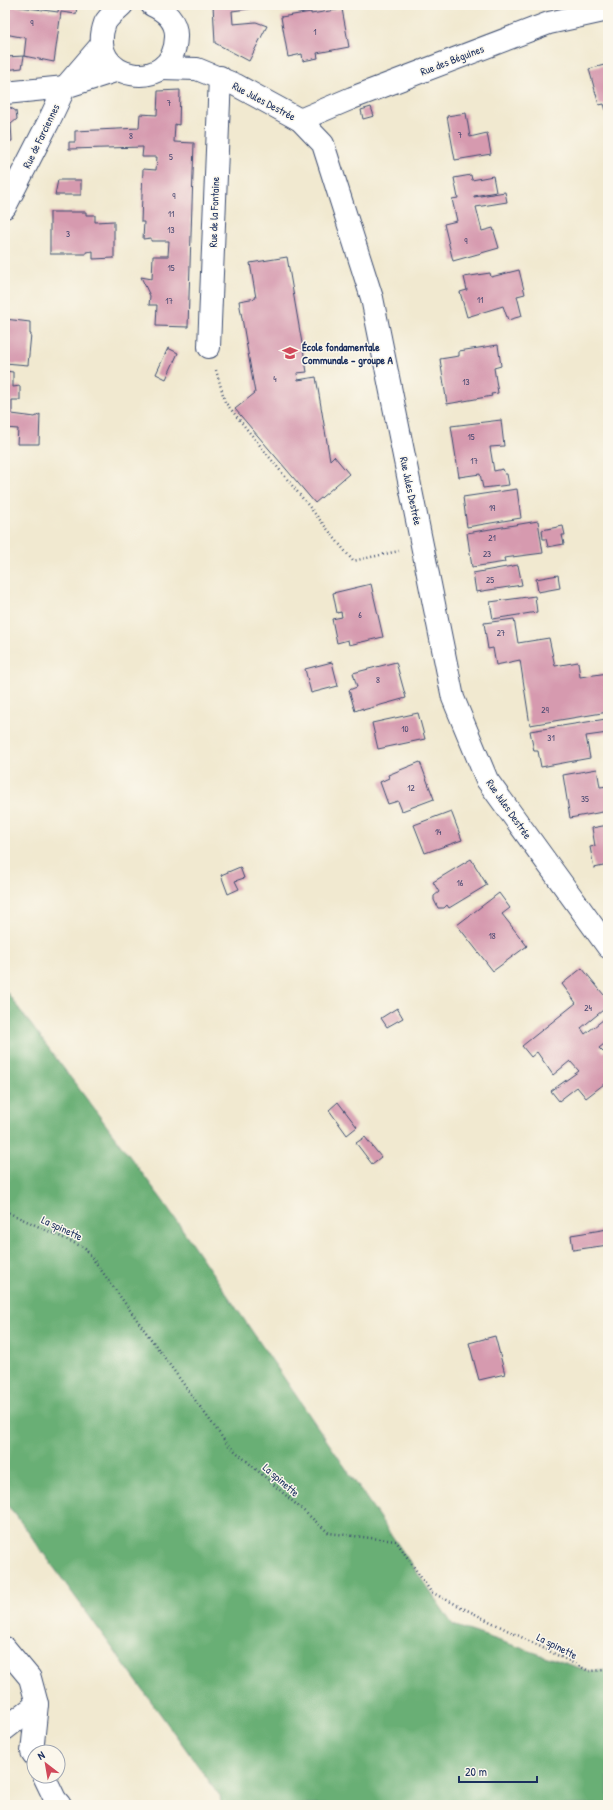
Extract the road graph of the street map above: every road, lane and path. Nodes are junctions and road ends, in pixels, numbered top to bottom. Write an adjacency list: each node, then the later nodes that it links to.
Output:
1 (122, 5): 5 (street)
2 (159, 7): 4 (street)
3 (608, 10): 12 (street, Rue des Béguines)
4 (176, 35): 6 (street); 7 (street)
5 (102, 44): 8 (street); 10 (street, Rue de Farciennes)
6 (162, 68): 7 (street, Rue Jules Destrée); 8 (street)
7 (197, 69): 9 (street, Rue Jules Destrée)
8 (118, 70): 10 (street)
9 (220, 77): 12 (street, Rue Jules Destrée); 14 (street, Rue de la Fontaine)
10 (65, 87): 11 (street); 13 (street, Rue de Farciennes)
11 (5, 94)
12 (300, 120): 15 (street, Rue Jules Destrée)
13 (5, 207)
14 (209, 347): 15 (path)
15 (422, 546): 16 (street, Rue Jules Destrée)
16 (608, 947)
17 (5, 1211): 19 (path, La spinette)
18 (5, 1648): 20 (street)
19 (608, 1670)
20 (37, 1704): 21 (street); 22 (street)
21 (5, 1729)
22 (33, 1744)
23 (48, 1784): 24 (street)
24 (60, 1805)

